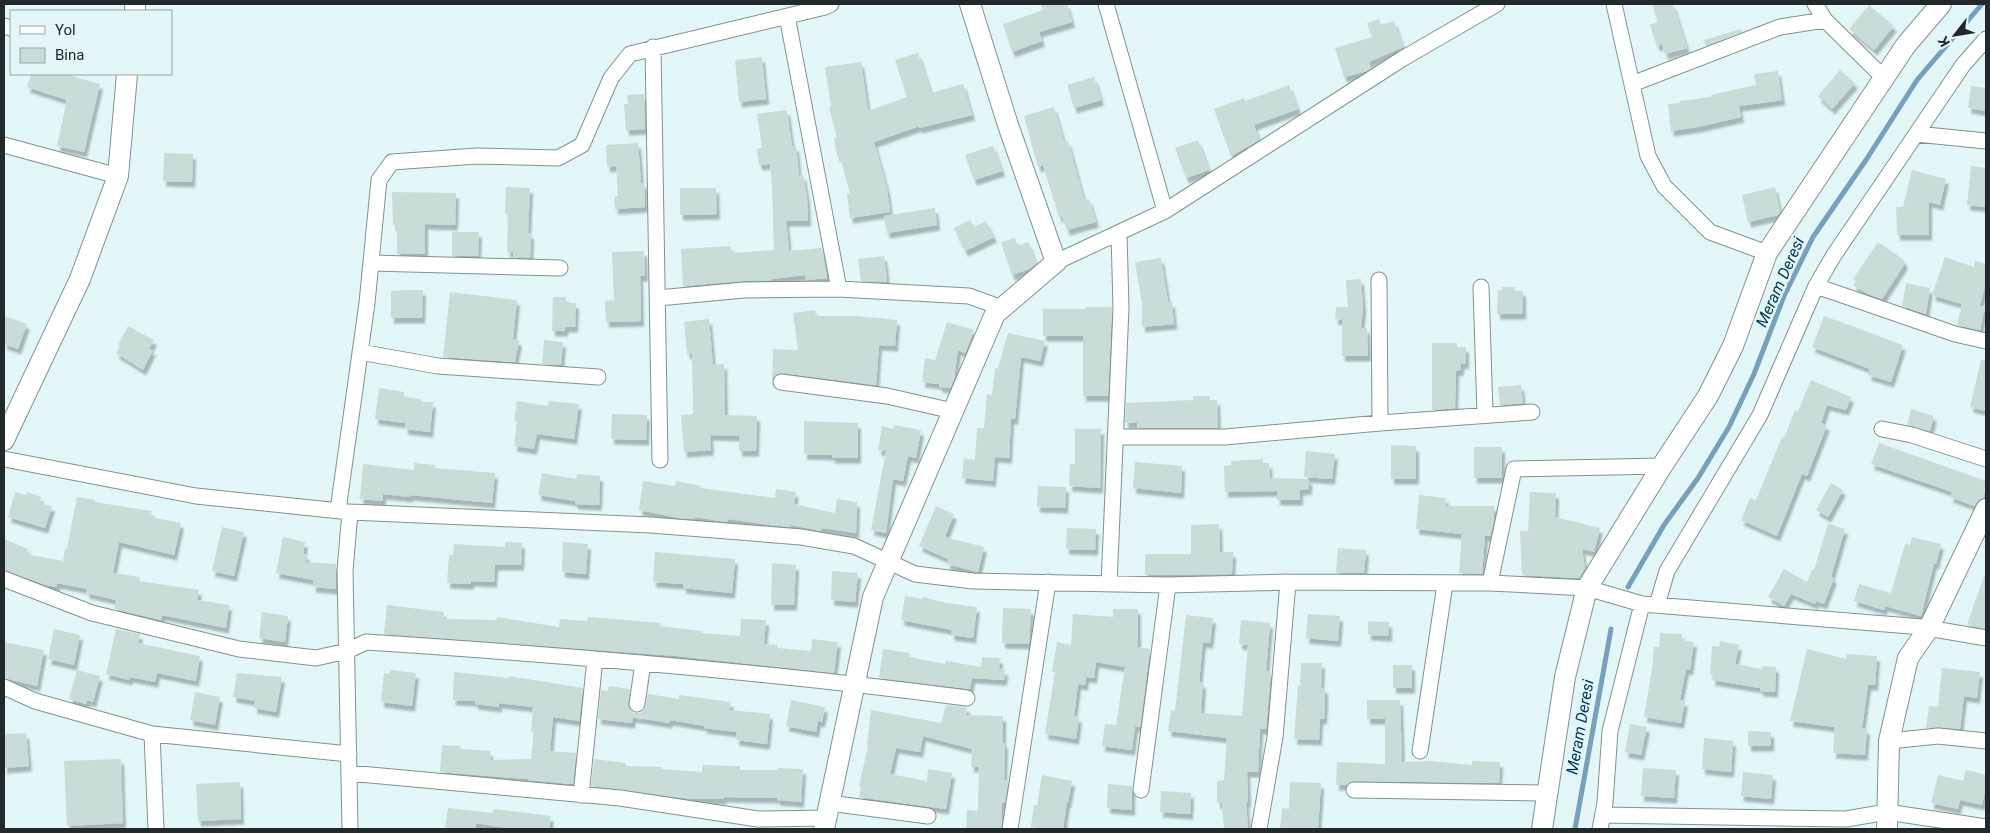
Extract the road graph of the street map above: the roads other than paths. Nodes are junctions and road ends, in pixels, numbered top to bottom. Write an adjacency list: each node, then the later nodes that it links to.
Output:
1 (831, 4): 8 (street)
2 (970, 4): 22 (street)
3 (1106, 4): 19 (street)
4 (1497, 4): 19 (street)
5 (1614, 4): 14 (street)
6 (1815, 4): 9 (street)
7 (1941, 4): 13 (street)
8 (787, 16): 11 (street); 28 (street)
9 (1825, 20): 13 (street); 14 (street)
10 (1986, 39): 15 (street)
11 (654, 47): 23 (street); 29 (street)
12 (127, 75): 18 (street)
13 (1884, 78): 21 (street)
14 (1632, 84): 21 (street)
15 (1916, 134): 16 (street); 26 (street)
16 (1986, 141)
17 (4, 146): 18 (street)
18 (118, 176): 40 (street)
19 (1165, 211): 20 (street)
20 (1119, 232): 22 (street); 41 (street)
21 (1767, 253): 45 (street)
22 (1056, 262): 30 (street)
23 (371, 263): 24 (street); 32 (street)
24 (560, 268)
25 (1379, 280): 38 (street)
26 (1816, 286): 31 (street); 58 (street)
27 (1482, 287): 37 (street)
28 (839, 289): 29 (street); 30 (street)
29 (658, 298): 44 (street)
30 (1002, 308): 35 (street)
31 (1986, 341)
32 (360, 352): 33 (street); 47 (street)
33 (598, 377)
34 (781, 382): 35 (street)
35 (953, 412): 48 (street)
36 (1532, 412): 37 (street)
37 (1485, 415): 38 (street)
38 (1380, 423): 41 (street)
39 (1882, 429): 43 (street)
40 (5, 435)
41 (1115, 437): 53 (street)
42 (4, 459): 47 (street)
43 (1986, 459)
44 (660, 460)
45 (1662, 466): 52 (street); 56 (street)
46 (1986, 509): 59 (street)
47 (344, 511): 48 (street); 61 (street)
48 (887, 563): 50 (street); 64 (street)
49 (4, 580): 61 (street)
50 (1048, 582): 53 (street); 85 (street)
51 (1288, 582): 54 (street); 55 (street); 86 (street)
52 (1490, 583): 54 (street); 56 (street)
53 (1109, 584): 55 (street)
54 (1445, 584): 71 (street)
55 (1168, 585): 74 (street)
56 (1587, 588): 57 (street); 76 (street)
57 (1642, 604): 58 (street); 81 (street)
58 (1657, 605): 59 (street)
59 (1929, 628): 60 (street); 69 (street)
60 (1986, 638)
61 (346, 651): 62 (street); 72 (street)
62 (595, 659): 63 (street); 77 (street)
63 (643, 663): 64 (street); 67 (street)
64 (854, 683): 66 (street); 79 (street)
65 (4, 687): 68 (street)
66 (967, 698)
67 (637, 704)
68 (152, 734): 72 (street); 83 (street)
69 (1889, 741): 70 (street); 80 (street)
70 (1986, 741)
71 (1420, 751)
72 (348, 754): 73 (street)
73 (349, 773): 77 (street); 84 (street)
74 (1141, 790)
75 (1354, 790): 76 (street)
76 (1547, 793): 87 (street)
77 (581, 795): 79 (street)
78 (928, 816): 79 (street)
79 (827, 817)
80 (1887, 821): 81 (street); 82 (street)
81 (1601, 822)
82 (1986, 828)
83 (156, 829)
84 (350, 829)
85 (1010, 829)
86 (1259, 829)
87 (1542, 829)

